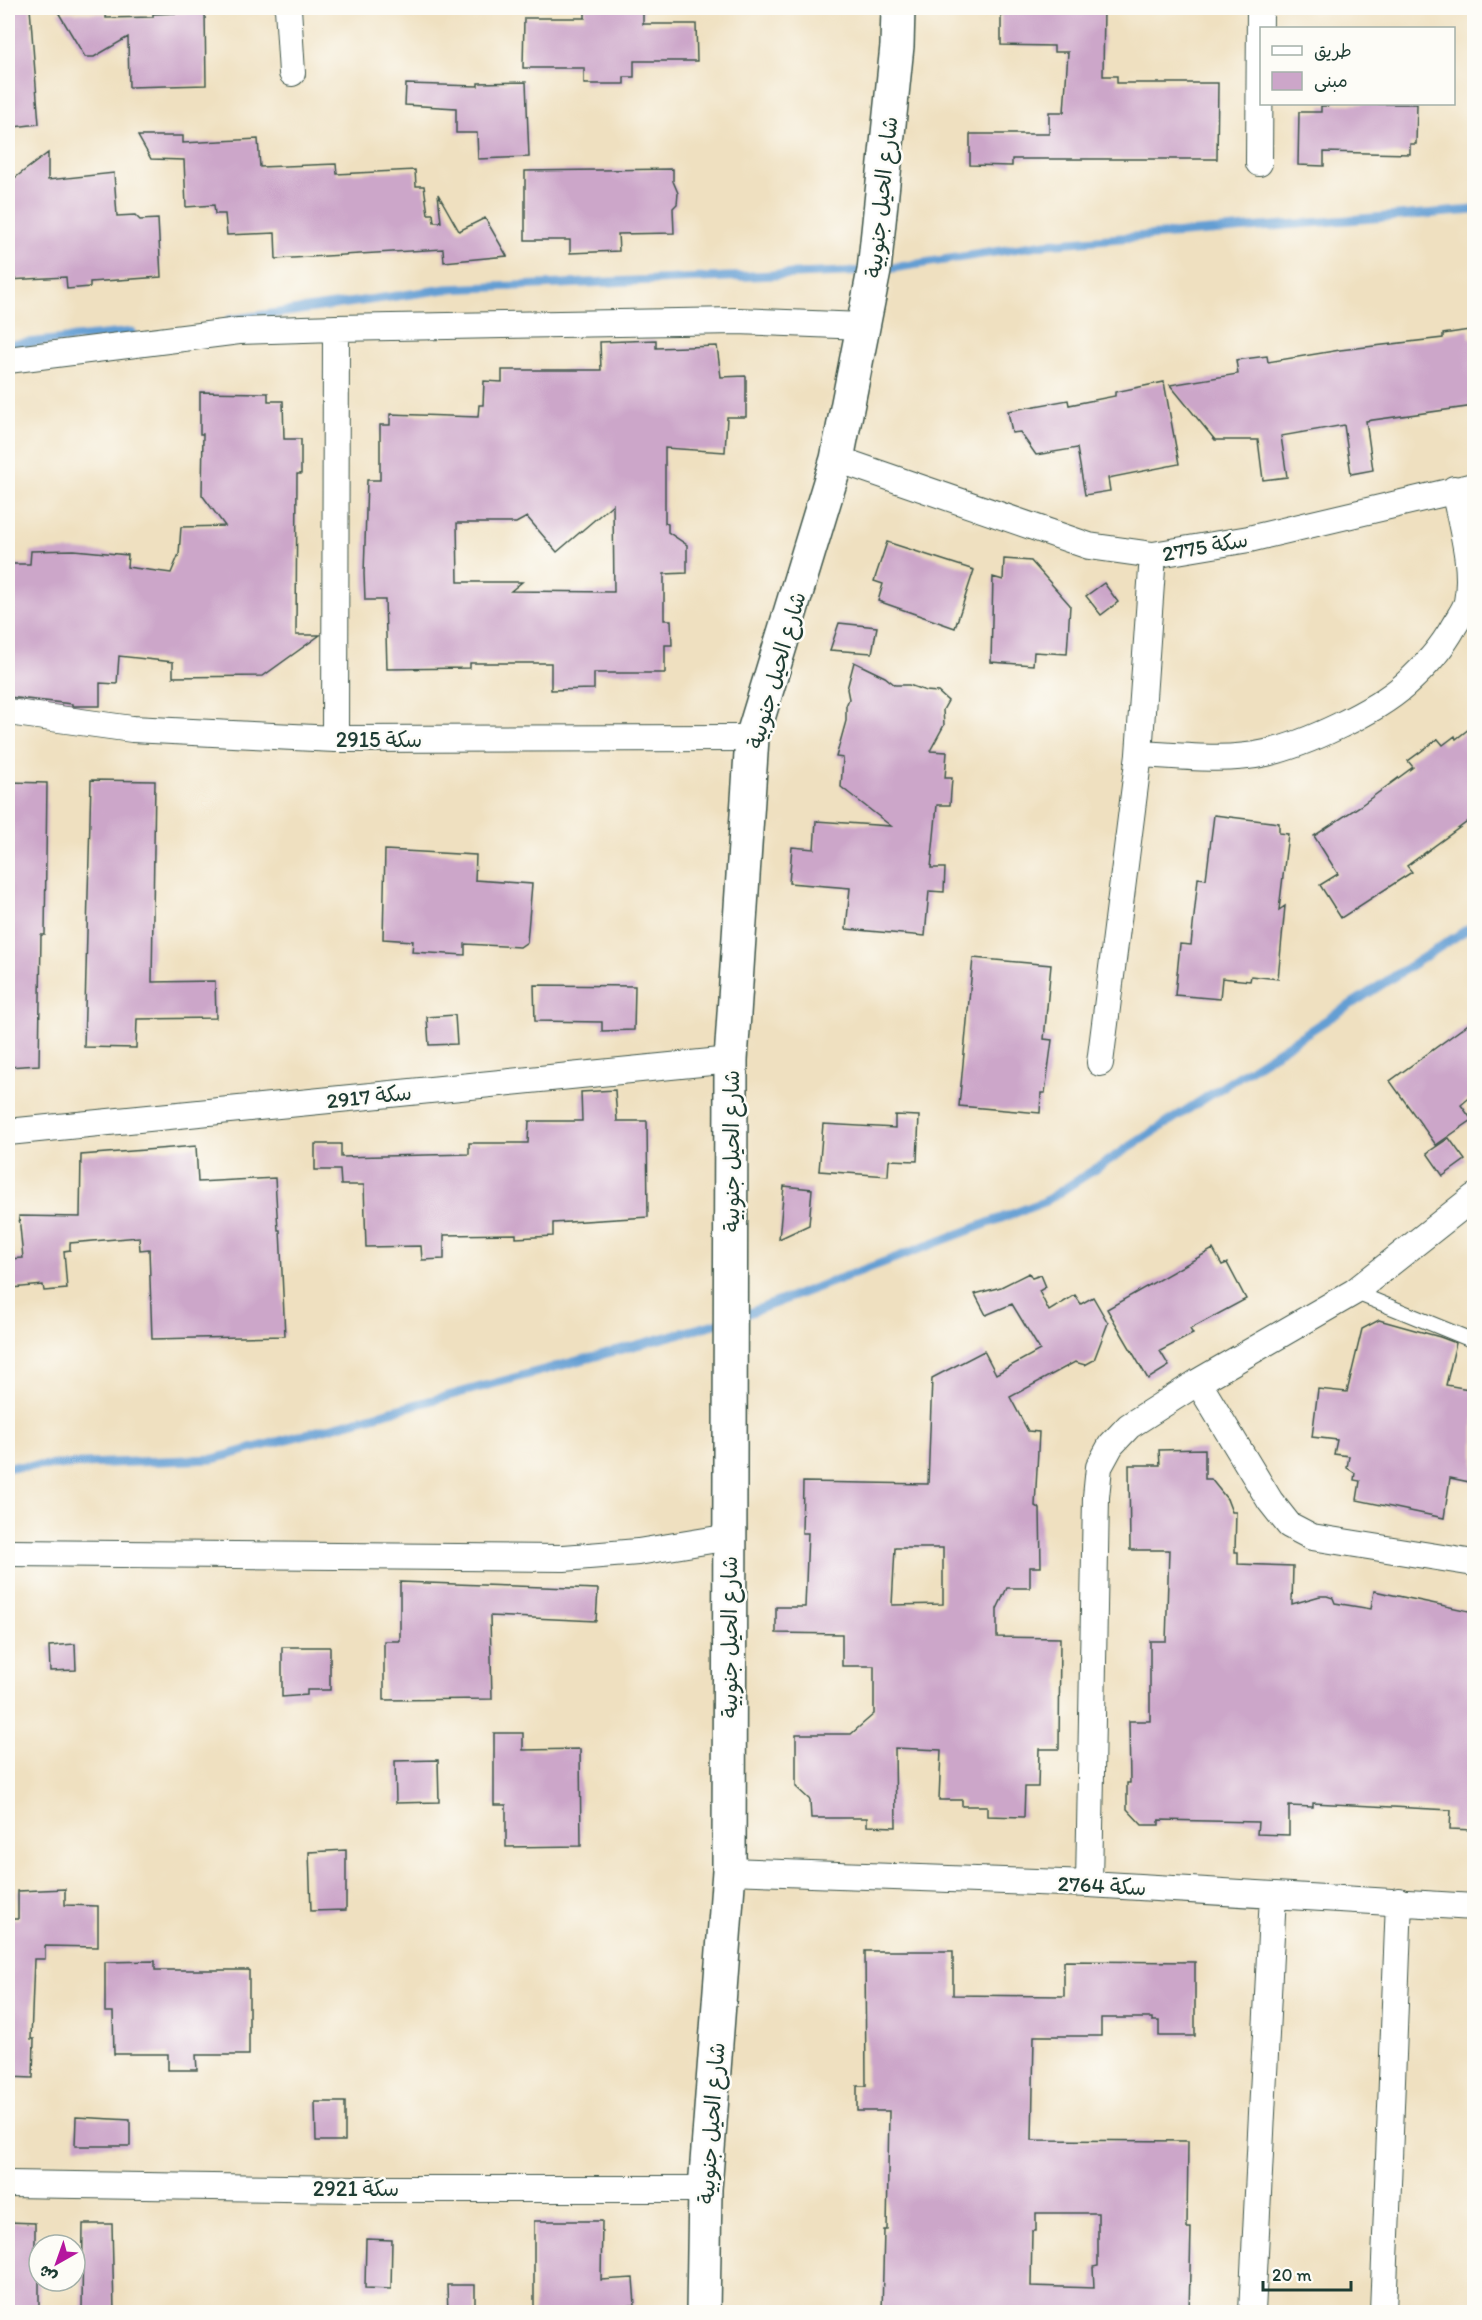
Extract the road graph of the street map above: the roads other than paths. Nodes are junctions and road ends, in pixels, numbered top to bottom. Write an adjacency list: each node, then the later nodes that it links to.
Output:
1 (288, 8): 4 (street)
2 (898, 8): 6 (street, شارع الحيل جنوبية)
3 (1260, 8): 5 (street)
4 (292, 73)
5 (1259, 163)
6 (863, 326): 7 (street); 9 (street, شارع الحيل جنوبية)
7 (336, 328): 8 (street); 14 (street)
8 (8, 360)
9 (837, 459): 11 (street, سكة 2775); 13 (street, شارع الحيل جنوبية)
10 (1464, 488): 11 (street, سكة 2775); 15 (street)
11 (1153, 555): 15 (street)
12 (8, 712): 14 (street, سكة 2915)
13 (752, 738): 14 (street, سكة 2915); 16 (street, شارع الحيل جنوبية)
14 (335, 740)
15 (1139, 754): 17 (street)
16 (731, 1060): 18 (street, سكة 2917); 23 (street, شارع الحيل جنوبية)
17 (1100, 1063)
18 (8, 1132)
19 (1474, 1197): 20 (street)
20 (1354, 1292): 21 (lane); 22 (street)
21 (1474, 1341)
22 (1198, 1382): 25 (street); 27 (street)
23 (730, 1537): 24 (street); 26 (street, شارع الحيل جنوبية)
24 (8, 1553)
25 (1474, 1563)
26 (729, 1871): 27 (street, سكة 2764); 32 (street, شارع الحيل جنوبية)
27 (1089, 1884): 28 (street, سكة 2764)
28 (1273, 1895): 29 (street, سكة 2764); 34 (street)
29 (1399, 1901): 30 (street, سكة 2764); 35 (street)
30 (1474, 1907)
31 (8, 2184): 32 (street, سكة 2921)
32 (705, 2189): 33 (street, شارع الحيل جنوبية)
33 (703, 2313)
34 (1252, 2313)
35 (1383, 2313)

